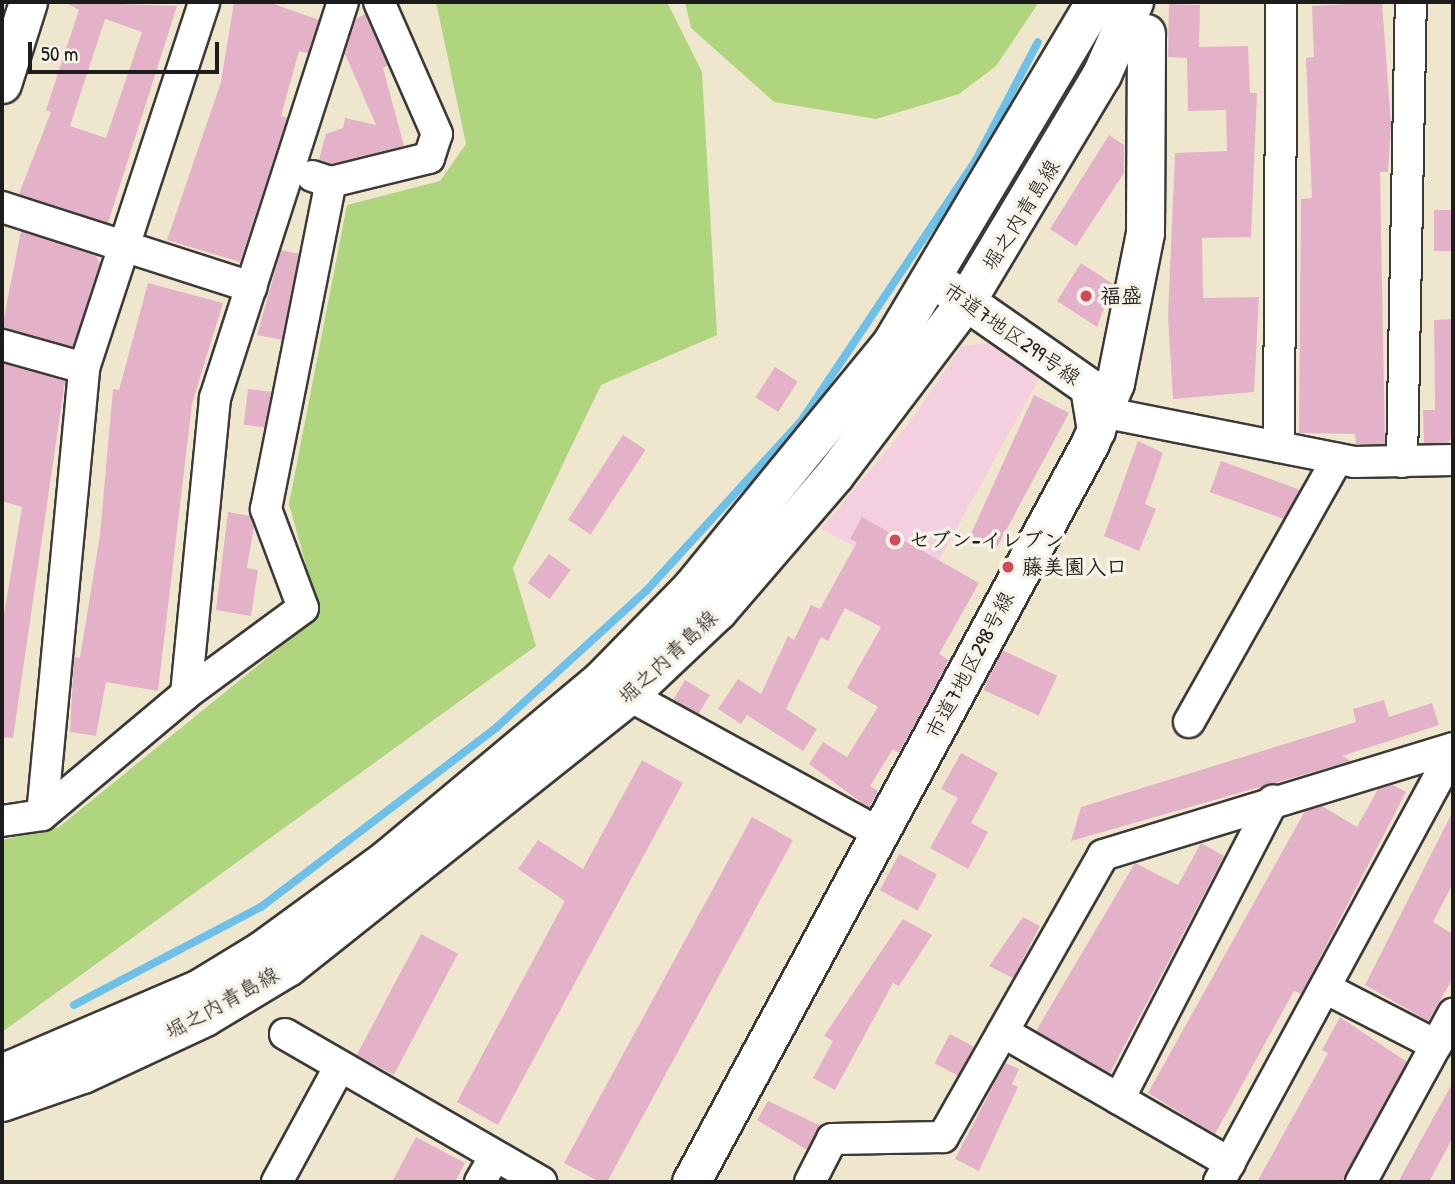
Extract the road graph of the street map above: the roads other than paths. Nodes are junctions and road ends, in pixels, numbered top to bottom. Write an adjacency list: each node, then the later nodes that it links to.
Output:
1 (28, 2): 9 (street)
2 (204, 2): 13 (street)
3 (343, 2): 10 (street)
4 (379, 2): 11 (street)
5 (1096, 2): 14 (main road, 堀之内青島線)
6 (1281, 2): 20 (street)
7 (1411, 2): 23 (street)
8 (1140, 17): 16 (main road, 堀之内青島線); 19 (street, 市道7地区298号線)
9 (2, 84)
10 (289, 170): 11 (street); 15 (street)
11 (331, 182): 25 (street)
12 (2, 207): 13 (street)
13 (127, 248): 15 (street); 18 (street)
14 (934, 279): 16 (street, 市道7地区299号線); 24 (main road, 堀之内青島線)
15 (251, 287): 25 (street)
16 (966, 302): 19 (street, 市道7地区299号線); 24 (main road, 堀之内青島線)
17 (2, 345): 18 (street)
18 (84, 369): 29 (street)
19 (1099, 418): 20 (street); 31 (street, 市道7地区298号線)
20 (1279, 447): 21 (street)
21 (1337, 459): 23 (street); 26 (street)
22 (1453, 460): 23 (street)
23 (1402, 462)
24 (615, 688): 31 (street); 38 (main road, 堀之内青島線); 40 (main road, 堀之内青島線)
25 (186, 694): 29 (street)
26 (1189, 722)
27 (1453, 749): 28 (street); 32 (street)
28 (1273, 800): 34 (street); 39 (street)
29 (42, 815): 30 (street)
30 (2, 821)
31 (879, 833): 46 (street, 市道7地区298号線)
32 (1325, 988): 36 (street); 42 (street)
33 (1453, 1014): 36 (street)
34 (1003, 1032): 39 (street); 47 (street)
35 (285, 1034): 37 (street)
36 (1436, 1045): 48 (street)
37 (340, 1066): 41 (street); 43 (street)
38 (2, 1074)
39 (1119, 1099): 42 (street)
40 (2, 1102)
41 (495, 1156): 44 (street); 45 (street)
42 (1224, 1172)
43 (277, 1182)
44 (480, 1182)
45 (541, 1182)
46 (691, 1182)
47 (810, 1182)
48 (1362, 1182)

